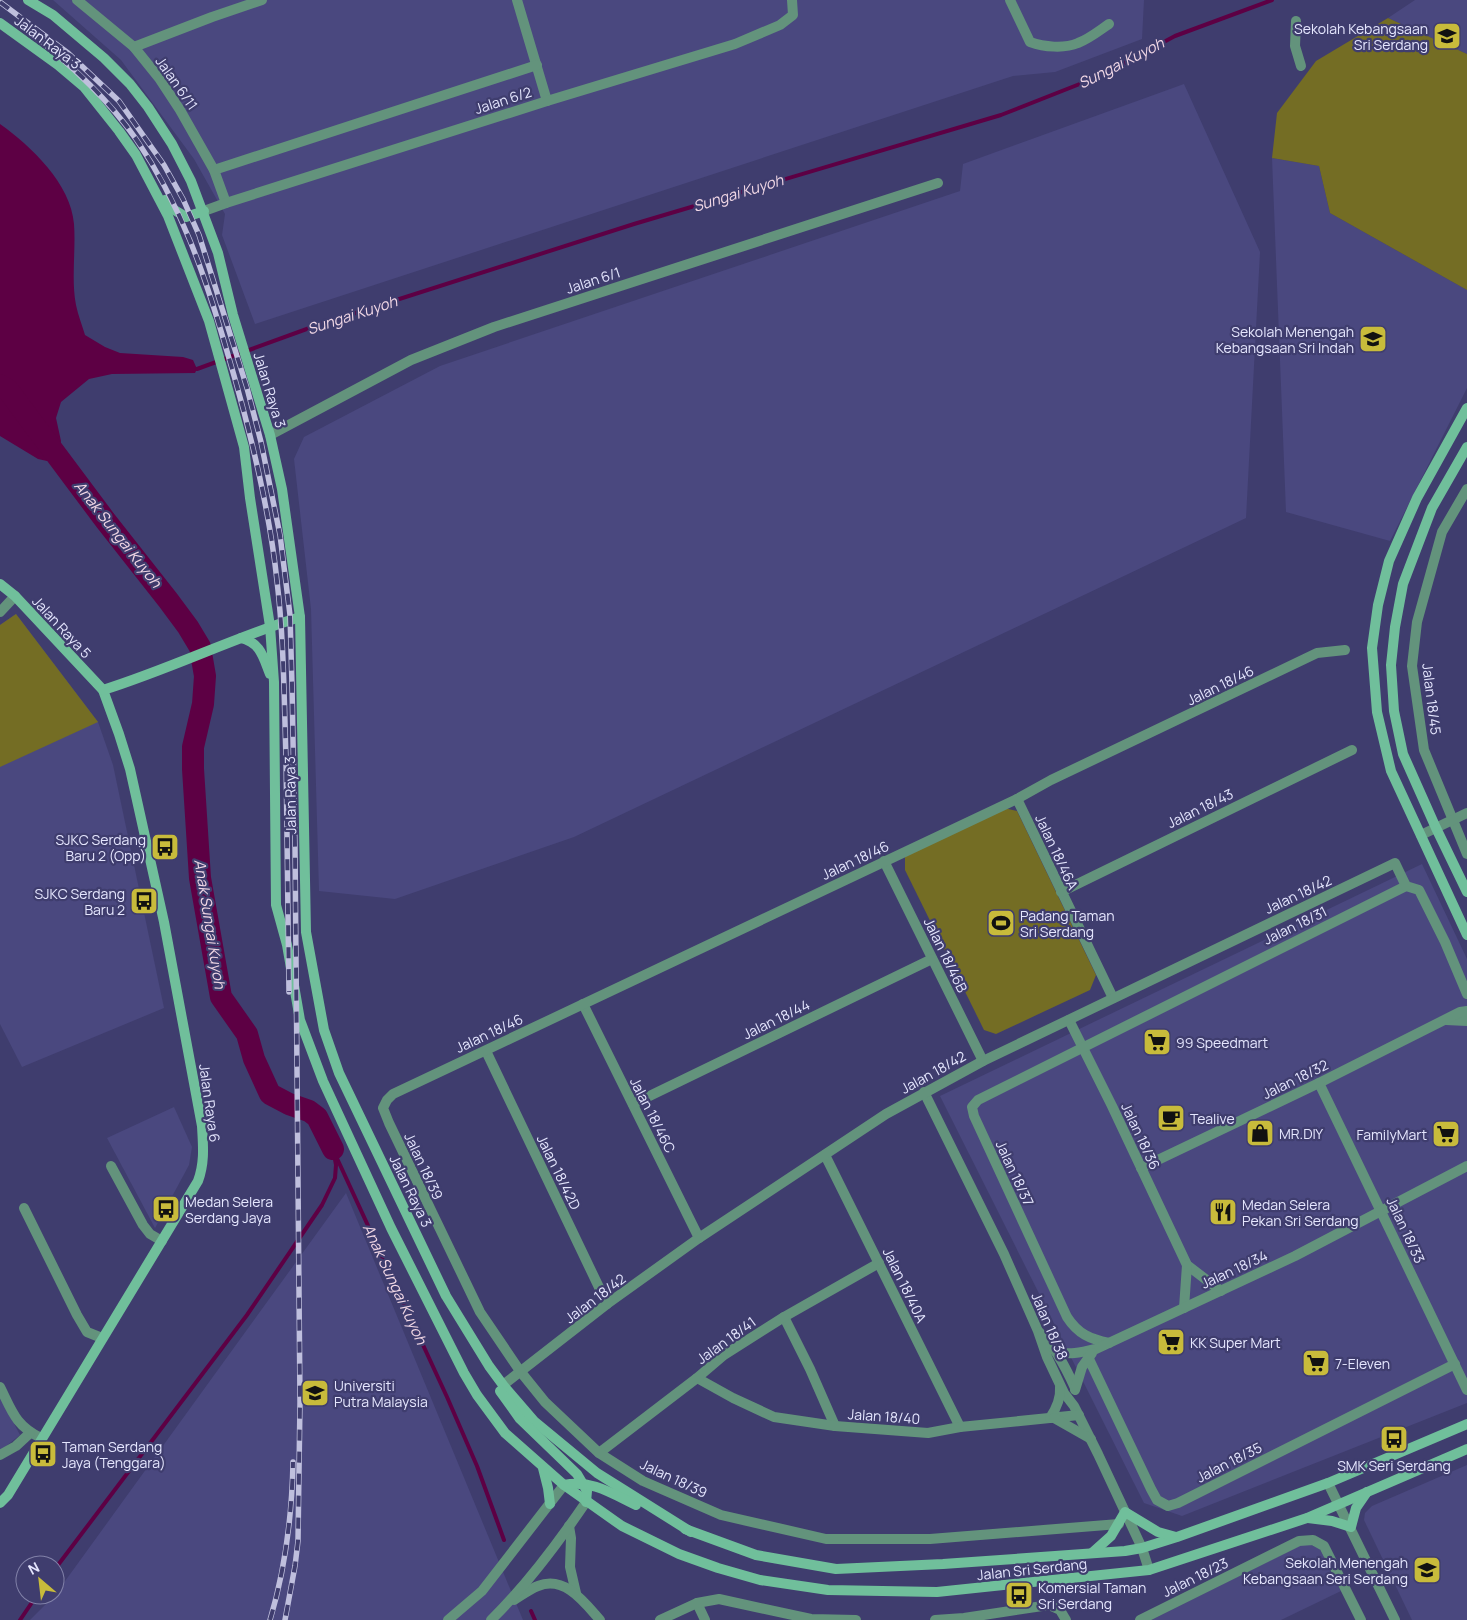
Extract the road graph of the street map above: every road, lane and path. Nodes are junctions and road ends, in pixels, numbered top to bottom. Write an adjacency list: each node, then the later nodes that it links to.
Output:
1 (28, 0): 18 (street, Jalan Raya 3)
2 (77, 0): 10 (street, Jalan 6/11)
3 (262, 0): 10 (street)
4 (517, 0): 11 (street)
5 (792, 0): 13 (street, Jalan 6/2)
6 (1010, 0): 9 (street)
7 (1296, 21): 12 (street)
8 (0, 23): 14 (street, Jalan Raya 3)
9 (1109, 24)
10 (134, 47): 15 (street, Jalan 6/11)
11 (537, 65): 13 (street); 15 (street)
12 (1301, 66)
13 (547, 101): 17 (street, Jalan 6/2)
14 (136, 155): 18 (street); 27 (street, Jalan Raya 3)
15 (214, 170): 17 (street, Jalan 6/11)
16 (938, 184): 20 (street, Jalan 6/1)
17 (226, 203): 18 (street, Jalan 6/2)
18 (204, 211): 20 (street, Jalan Raya 3)
19 (1467, 408): 37 (street)
20 (270, 435): 26 (street, Jalan Raya 3)
21 (1467, 447): 36 (street)
22 (1467, 489): 35 (street, Jalan 18/45)
23 (0, 584): 24 (street, Jalan Raya 5)
24 (15, 596): 25 (street); 31 (street, Jalan Raya 5)
25 (0, 612)
26 (300, 617): 27 (street); 81 (street, Jalan Raya 3)
27 (270, 626): 28 (street); 30 (street, Jalan Raya 3)
28 (241, 638): 30 (street); 31 (street)
29 (1345, 650): 33 (street, Jalan 18/46)
30 (274, 682): 101 (street, Jalan Raya 3)
31 (103, 690): 67 (street, Jalan Raya 6)
32 (1352, 750): 41 (street, Jalan 18/43)
33 (1017, 798): 39 (street, Jalan 18/46); 41 (street, Jalan 18/46A)
34 (1467, 813): 35 (street)
35 (1452, 820): 36 (street); 38 (street, Jalan 18/45)
36 (1436, 828): 37 (street); 42 (street)
37 (1421, 835): 43 (street)
38 (1467, 854)
39 (884, 861): 44 (street, Jalan 18/46B); 48 (street, Jalan 18/46)
40 (1406, 886): 45 (street); 46 (street, Jalan 18/42); 53 (street, Jalan 18/31)
41 (1061, 892): 46 (street, Jalan 18/46A)
42 (1467, 892)
43 (1467, 935)
44 (932, 959): 55 (street, Jalan 18/46B); 58 (street, Jalan 18/44)
45 (1467, 994)
46 (1113, 998): 50 (street, Jalan 18/42)
47 (1467, 1002): 49 (street)
48 (583, 1004): 54 (street, Jalan 18/46); 58 (street, Jalan 18/46C)
49 (1463, 1012): 51 (street, Jalan 18/32)
50 (1069, 1020): 53 (street, Jalan 18/36); 55 (street, Jalan 18/42)
51 (1445, 1020): 52 (street); 56 (street, Jalan 18/32)
52 (1467, 1021)
53 (1082, 1047): 63 (street, Jalan 18/36); 76 (street, Jalan 18/37)
54 (486, 1051): 59 (street, Jalan 18/46); 71 (street, Jalan 18/42D)
55 (982, 1061): 57 (street, Jalan 18/42)
56 (1319, 1083): 63 (street, Jalan 18/32); 65 (street, Jalan 18/33)
57 (924, 1092): 60 (street, Jalan 18/42); 74 (street, Jalan 18/38)
58 (633, 1104): 66 (street, Jalan 18/46C)
59 (383, 1108): 82 (street, Jalan 18/39)
60 (825, 1155): 66 (street, Jalan 18/42); 68 (street, Jalan 18/40A)
61 (111, 1166): 67 (street)
62 (1467, 1166): 65 (street, Jalan 18/34)
63 (1141, 1168): 69 (street, Jalan 18/36)
64 (24, 1208): 75 (street)
65 (1381, 1211): 70 (street, Jalan 18/34); 80 (street, Jalan 18/33)
66 (699, 1238): 71 (street, Jalan 18/42)
67 (162, 1241): 75 (street, Jalan Raya 6)
68 (879, 1263): 73 (street, Jalan 18/41); 94 (street, Jalan 18/40A)
69 (1187, 1265): 70 (street, Jalan 18/36); 72 (street, Jalan 18/36)
70 (1221, 1291): 72 (street, Jalan 18/34)
71 (607, 1304): 82 (street, Jalan 18/42)
72 (1184, 1308): 76 (street, Jalan 18/34)
73 (784, 1316): 83 (street, Jalan 18/41); 93 (street)
74 (1038, 1331): 78 (street); 84 (street, Jalan 18/38)
75 (102, 1338): 96 (street, Jalan Raya 6)
76 (1109, 1343): 77 (street, Jalan 18/34)
77 (1096, 1349): 78 (street); 79 (street)
78 (1054, 1350): 87 (street)
79 (1088, 1357): 80 (street, Jalan 18/35); 87 (street)
80 (1455, 1364): 88 (street, Jalan 18/33)
81 (488, 1366): 85 (street, Jalan Raya 3); 102 (street)
82 (520, 1371): 85 (street, Jalan 18/42); 99 (street, Jalan 18/39)
83 (697, 1378): 93 (street, Jalan 18/40); 99 (street, Jalan 18/41)
84 (1058, 1380): 89 (street, Jalan 18/38); 91 (street)
85 (502, 1385): 115 (street, Jalan Raya 3)
86 (0, 1387): 95 (street)
87 (1075, 1388): 89 (street)
88 (1467, 1389)
89 (1071, 1402): 90 (street, Jalan 18/38)
90 (1079, 1415): 91 (street, Jalan 18/40); 97 (street, Jalan 18/38)
91 (1052, 1418): 94 (street, Jalan 18/40); 97 (street)
92 (1467, 1424): 103 (street, Jalan Sri Serdang)
93 (835, 1426): 94 (street, Jalan 18/40)
94 (960, 1427)
95 (30, 1433): 96 (street); 100 (street)
96 (41, 1438): 106 (street, Jalan Raya 6)
97 (1091, 1440): 110 (street, Jalan 18/38)
98 (1467, 1449): 105 (street, Jalan Sri Serdang)
99 (599, 1453): 112 (street, Jalan 18/39)
100 (0, 1455)
101 (543, 1467): 104 (street, Jalan Raya 3); 107 (street)
102 (582, 1483): 104 (street); 108 (street); 115 (street)
103 (1328, 1483): 109 (street); 116 (street, Jalan Sri Serdang)
104 (564, 1485): 107 (street); 108 (street, Jalan Raya 3)
105 (1367, 1492): 109 (street, Jalan Sri Serdang); 114 (street)
106 (0, 1503)
107 (550, 1504): 125 (street)
108 (590, 1504): 113 (street); 119 (street, Jalan Sri Serdang)
109 (1339, 1504): 111 (street, Jalan Sri Serdang); 114 (street)
110 (1125, 1512): 112 (street); 116 (street); 117 (street, Jalan 18/38)
111 (1307, 1518): 114 (street); 119 (street, Jalan Sri Serdang)
112 (1119, 1524): 118 (street)
113 (570, 1526): 120 (street); 121 (street)
114 (1350, 1527): 135 (street)
115 (691, 1532): 118 (street, Jalan Sri Serdang)
116 (1177, 1537): 117 (street, Jalan Sri Serdang)
117 (1142, 1548): 118 (street, Jalan Sri Serdang); 119 (street, Jalan 18/38)
118 (1091, 1554)
119 (1150, 1570)
120 (576, 1593): 121 (street); 127 (street)
121 (509, 1603): 126 (street)
122 (696, 1603): 123 (street); 128 (street); 129 (street)
123 (812, 1619): 130 (street)
124 (965, 1619): 131 (street); 132 (street)
125 (448, 1620)
126 (491, 1620)
127 (600, 1620)
128 (660, 1620)
129 (705, 1620)
130 (856, 1620)
131 (934, 1620)
132 (1066, 1620)
133 (1140, 1620): 134 (street, Jalan 18/23)
134 (1361, 1620)
135 (1395, 1620)

